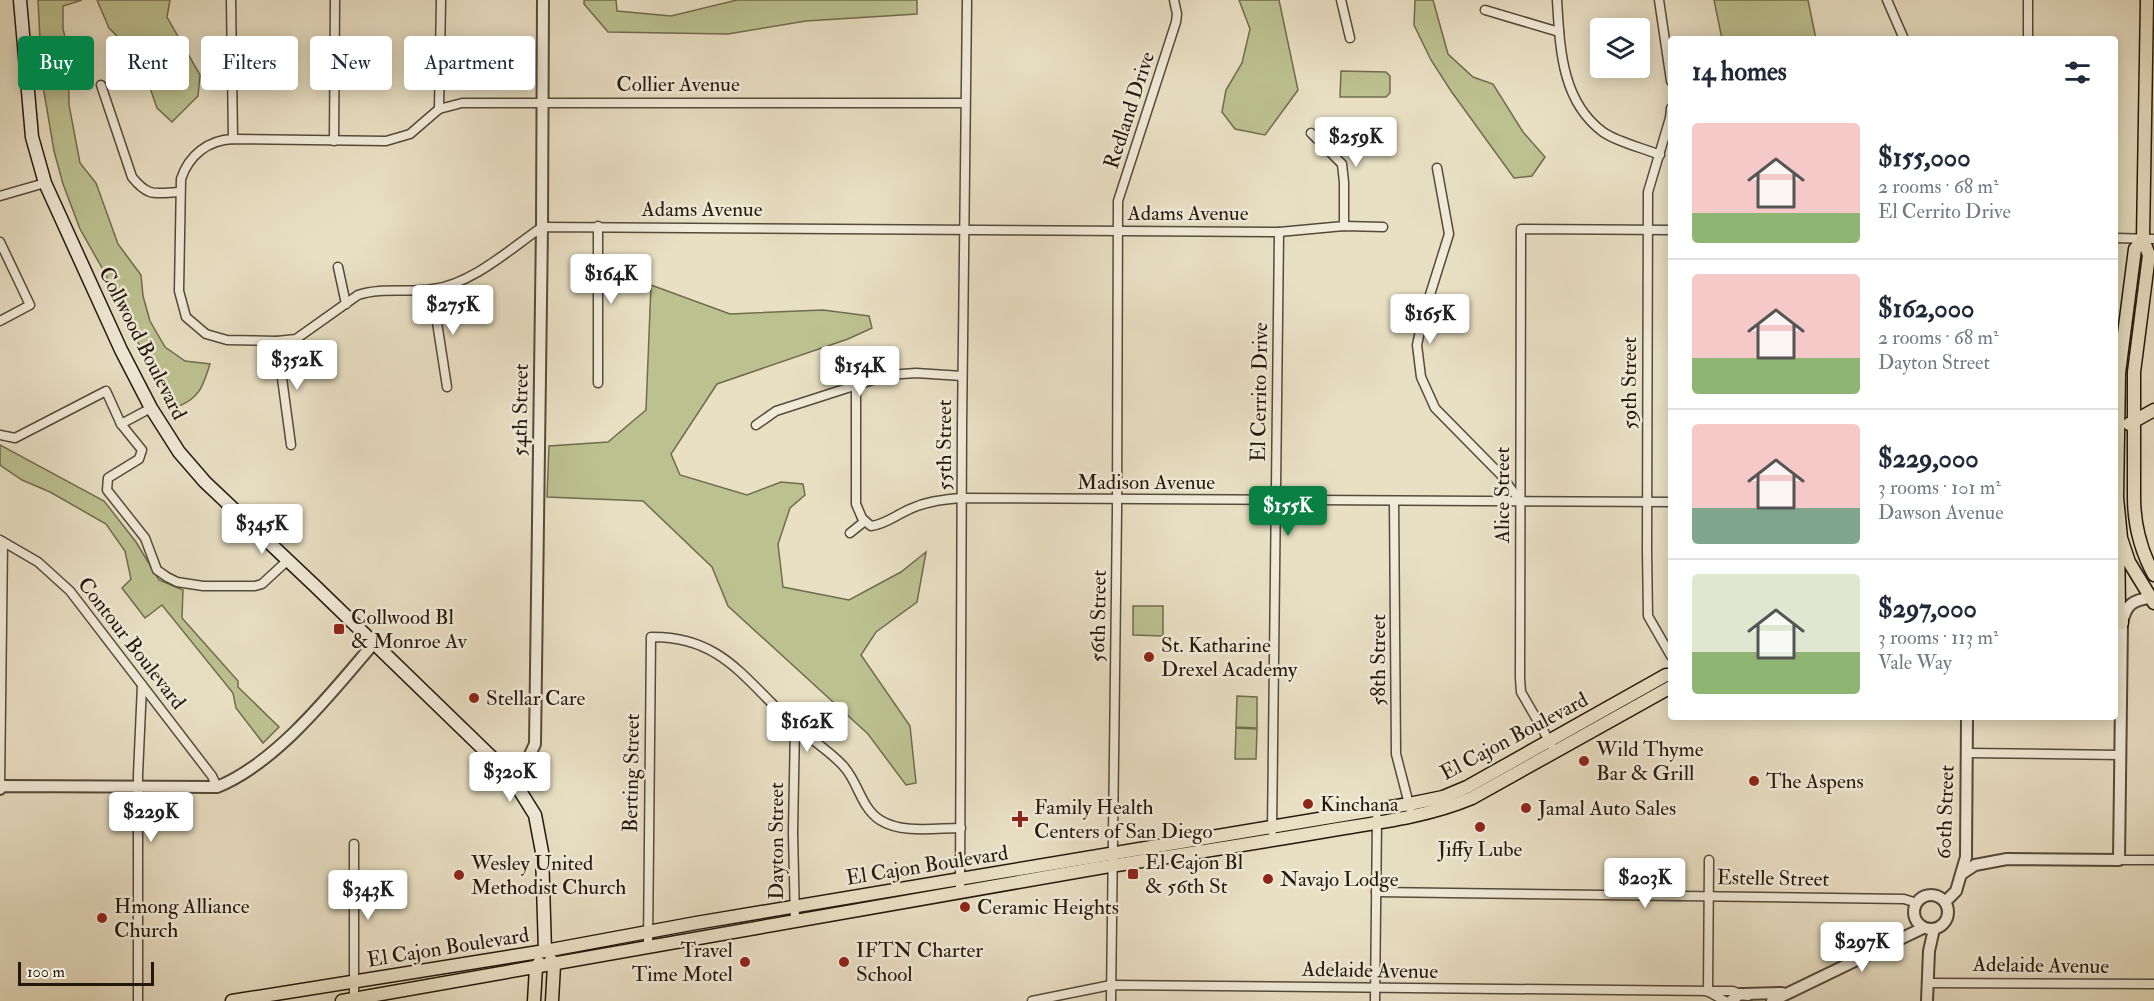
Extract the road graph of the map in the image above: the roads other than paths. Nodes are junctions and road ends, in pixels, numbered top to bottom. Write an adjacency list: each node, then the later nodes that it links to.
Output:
1 (20, 0): 30 (main road, Collwood Boulevard)
2 (231, 0): 26 (street)
3 (334, 0): 27 (street)
4 (441, 0): 23 (street)
5 (543, 0): 21 (street, 54th Street)
6 (967, 0): 22 (street, 55th Street)
7 (1174, 0): 40 (street, Redland Drive)
8 (1341, 0): 18 (street)
9 (1557, 0): 15 (street)
10 (1659, 0): 19 (street)
11 (1887, 0): 16 (street)
12 (2028, 0): 17 (street)
13 (2147, 0): 43 (main road)
14 (1485, 10): 15 (street)
15 (1559, 32): 28 (street)
16 (1903, 36)
17 (2028, 36)
18 (1350, 38)
19 (1668, 61)
20 (101, 85): 31 (street)
21 (542, 102): 22 (street, Collier Avenue); 23 (street, Collier Avenue); 35 (street, 54th Street)
22 (965, 103): 37 (street, 55th Street)
23 (439, 109): 27 (street, Collier Avenue)
24 (1668, 125): 28 (street, 59th Street)
25 (1311, 133): 34 (street)
26 (233, 139): 27 (street, Collier Avenue); 31 (street, Collier Avenue)
27 (334, 141)
28 (1660, 154): 38 (street, 59th Street)
29 (1437, 168): 67 (street)
30 (45, 183): 32 (street); 55 (main road, Collwood Boulevard)
31 (180, 192): 49 (street)
32 (0, 196)
33 (598, 226): 35 (street, Adams Avenue); 37 (street, Adams Avenue); 52 (street)
34 (1344, 226): 36 (street, Adams Avenue); 41 (street, Adams Avenue)
35 (542, 227): 46 (street); 89 (street, 54th Street)
36 (1383, 227)
37 (964, 229): 40 (street, Adams Avenue); 51 (street, 55th Street)
38 (1647, 229): 39 (street); 67 (street, Alice Street); 68 (street, 59th Street)
39 (1668, 230)
40 (1117, 231): 41 (street, Adams Avenue); 64 (street, 56th Street)
41 (1279, 232): 65 (street, El Cerrito Drive)
42 (2118, 238): 43 (street)
43 (2149, 239): 50 (main road); 57 (main road)
44 (0, 242): 48 (street)
45 (338, 267): 47 (street)
46 (432, 290): 47 (street); 54 (street)
47 (346, 304): 49 (street)
48 (0, 321)
49 (277, 341): 62 (street)
50 (2118, 347)
51 (963, 376): 53 (street); 63 (street, 55th Street)
52 (597, 383)
53 (856, 385): 59 (street); 71 (street)
54 (447, 387)
55 (151, 408): 58 (street); 74 (main road, Collwood Boulevard)
56 (2154, 410): 57 (main road)
57 (2134, 421): 60 (main road); 75 (main road)
58 (122, 424): 61 (street); 74 (street)
59 (756, 425)
60 (2118, 429)
61 (0, 435)
62 (291, 445)
63 (962, 498): 64 (street, Madison Avenue); 71 (street, Madison Avenue); 95 (street, 55th Street)
64 (1117, 499): 65 (street, Madison Avenue); 98 (street, 56th Street)
65 (1276, 501): 66 (street, Madison Avenue); 96 (street, El Cerrito Drive)
66 (1394, 501): 67 (street, Madison Avenue); 93 (street, 58th Street)
67 (1520, 501): 68 (street, Madison Avenue); 86 (street, Alice Street)
68 (1647, 502): 69 (street, Madison Avenue); 79 (street, 59th Street)
69 (1668, 502)
70 (2118, 513): 76 (main road); 77 (main road)
71 (866, 521): 72 (street)
72 (850, 533)
73 (2, 541): 82 (street, Contour Boulevard); 90 (street)
74 (288, 560): 78 (main road, Collwood Boulevard)
75 (2154, 575)
76 (2152, 600): 77 (street)
77 (2122, 623): 80 (street)
78 (374, 643): 89 (main road, Collwood Boulevard); 91 (street)
79 (1668, 651)
80 (2119, 651): 88 (street)
81 (1668, 675): 86 (main road, El Cajon Boulevard)
82 (142, 685): 91 (street, Contour Boulevard); 92 (street)
83 (1668, 688): 86 (main road, El Cajon Boulevard)
84 (1967, 720): 87 (street, 60th Street)
85 (795, 725): 95 (street); 108 (street, Dayton Street); 111 (street, Berting Street)
86 (1553, 746): 93 (main road, El Cajon Boulevard)
87 (1967, 753): 88 (street); 102 (street, 60th Street)
88 (2121, 755): 100 (street)
89 (510, 775): 113 (main road, Collwood Boulevard)
90 (0, 787): 92 (street)
91 (217, 787): 92 (street)
92 (138, 788): 125 (street)
93 (1411, 811): 94 (main road, El Cajon Boulevard)
94 (1377, 816): 96 (main road, El Cajon Boulevard); 104 (street)
95 (961, 828): 103 (street, 55th Street)
96 (1272, 835): 98 (main road, El Cajon Boulevard)
97 (354, 844): 116 (street)
98 (1113, 860): 103 (main road, El Cajon Boulevard); 119 (street, 56th Street)
99 (1709, 860): 105 (street)
100 (2119, 860): 101 (street); 102 (street)
101 (2154, 860)
102 (1963, 873): 106 (street, 60th Street)
103 (960, 885): 108 (main road, El Cajon Boulevard); 109 (main road, El Cajon Boulevard)
104 (1376, 892): 105 (street, Estelle Street); 120 (street)
105 (1709, 897): 107 (street, Estelle Street); 121 (street)
106 (1945, 902): 107 (street); 110 (street, 60th Street)
107 (1917, 903): 110 (street, 60th Street)
108 (795, 906): 109 (street, Dayton Street); 111 (main road, El Cajon Boulevard)
109 (795, 920): 112 (main road, El Cajon Boulevard)
110 (1928, 929): 117 (street, 60th Street); 122 (street)
111 (649, 932): 112 (street, Berting Street); 113 (main road, El Cajon Boulevard)
112 (648, 946): 114 (main road, El Cajon Boulevard)
113 (545, 951): 114 (main road); 115 (main road); 116 (main road, El Cajon Boulevard)
114 (554, 965): 115 (main road, El Cajon Boulevard); 128 (main road)
115 (536, 968): 124 (main road, El Cajon Boulevard); 127 (main road)
116 (354, 982): 124 (street); 126 (main road, El Cajon Boulevard)
117 (1927, 982): 118 (street, Adelaide Avenue); 135 (street, 60th Street)
118 (2154, 984)
119 (1111, 985): 120 (street, Adelaide Avenue); 129 (street, Adelaide Avenue); 130 (street, 56th Street)
120 (1375, 988): 121 (street, Adelaide Avenue); 131 (street)
121 (1708, 992): 123 (street, Adelaide Avenue); 132 (street, Adelaide Avenue)
122 (1788, 993): 123 (street); 134 (street)
123 (1738, 996): 133 (street)
124 (348, 1000)
125 (138, 1001)
126 (235, 1001)
127 (534, 1001)
128 (552, 1001)
129 (1032, 1001)
130 (1111, 1001)
131 (1375, 1001)
132 (1725, 1001)
133 (1753, 1001)
134 (1772, 1001)
135 (1927, 1001)

